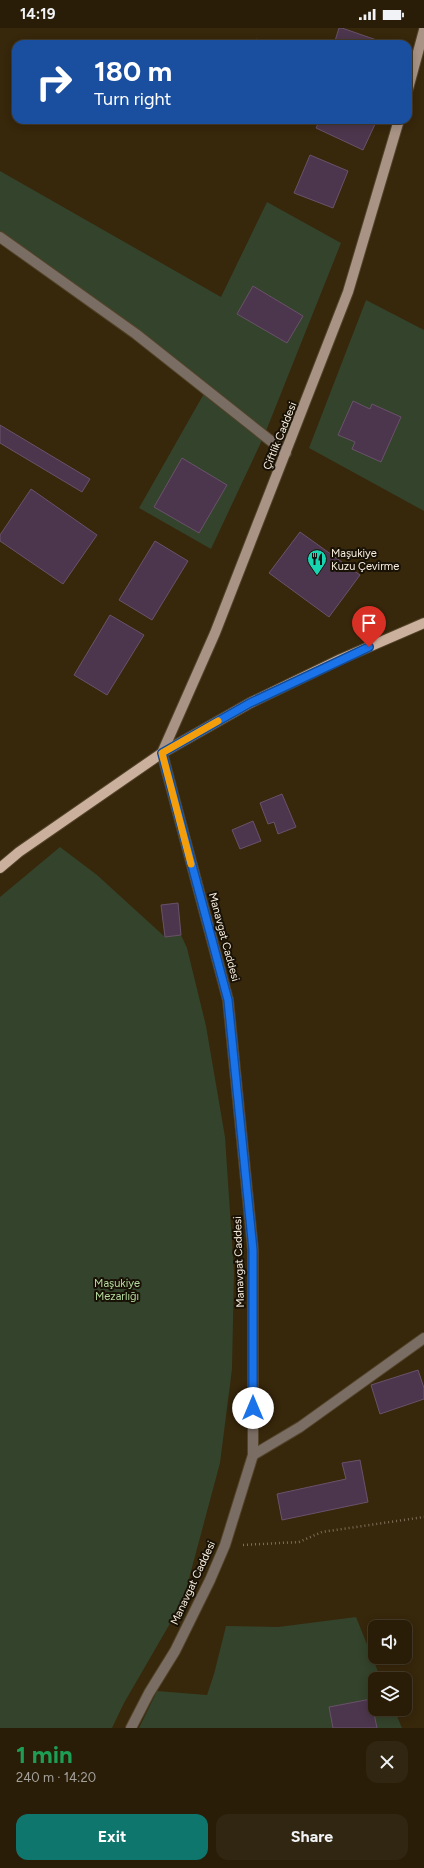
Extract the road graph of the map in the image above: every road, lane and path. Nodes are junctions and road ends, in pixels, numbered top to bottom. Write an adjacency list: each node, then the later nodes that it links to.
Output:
1 (424, 30): 2 (street)
2 (412, 74)
3 (398, 124): 5 (street, Çiftlik Caddesi)
4 (0, 237): 5 (street)
5 (286, 453): 7 (street, Çiftlik Caddesi)
6 (424, 623): 7 (main road)
7 (162, 753): 8 (main road); 10 (street, Manavgat Caddesi)
8 (0, 868)
9 (424, 1338): 10 (street)
10 (253, 1455): 12 (street, Manavgat Caddesi)
11 (424, 1517): 12 (path)
12 (225, 1545): 13 (street, Manavgat Caddesi)
13 (131, 1728)

